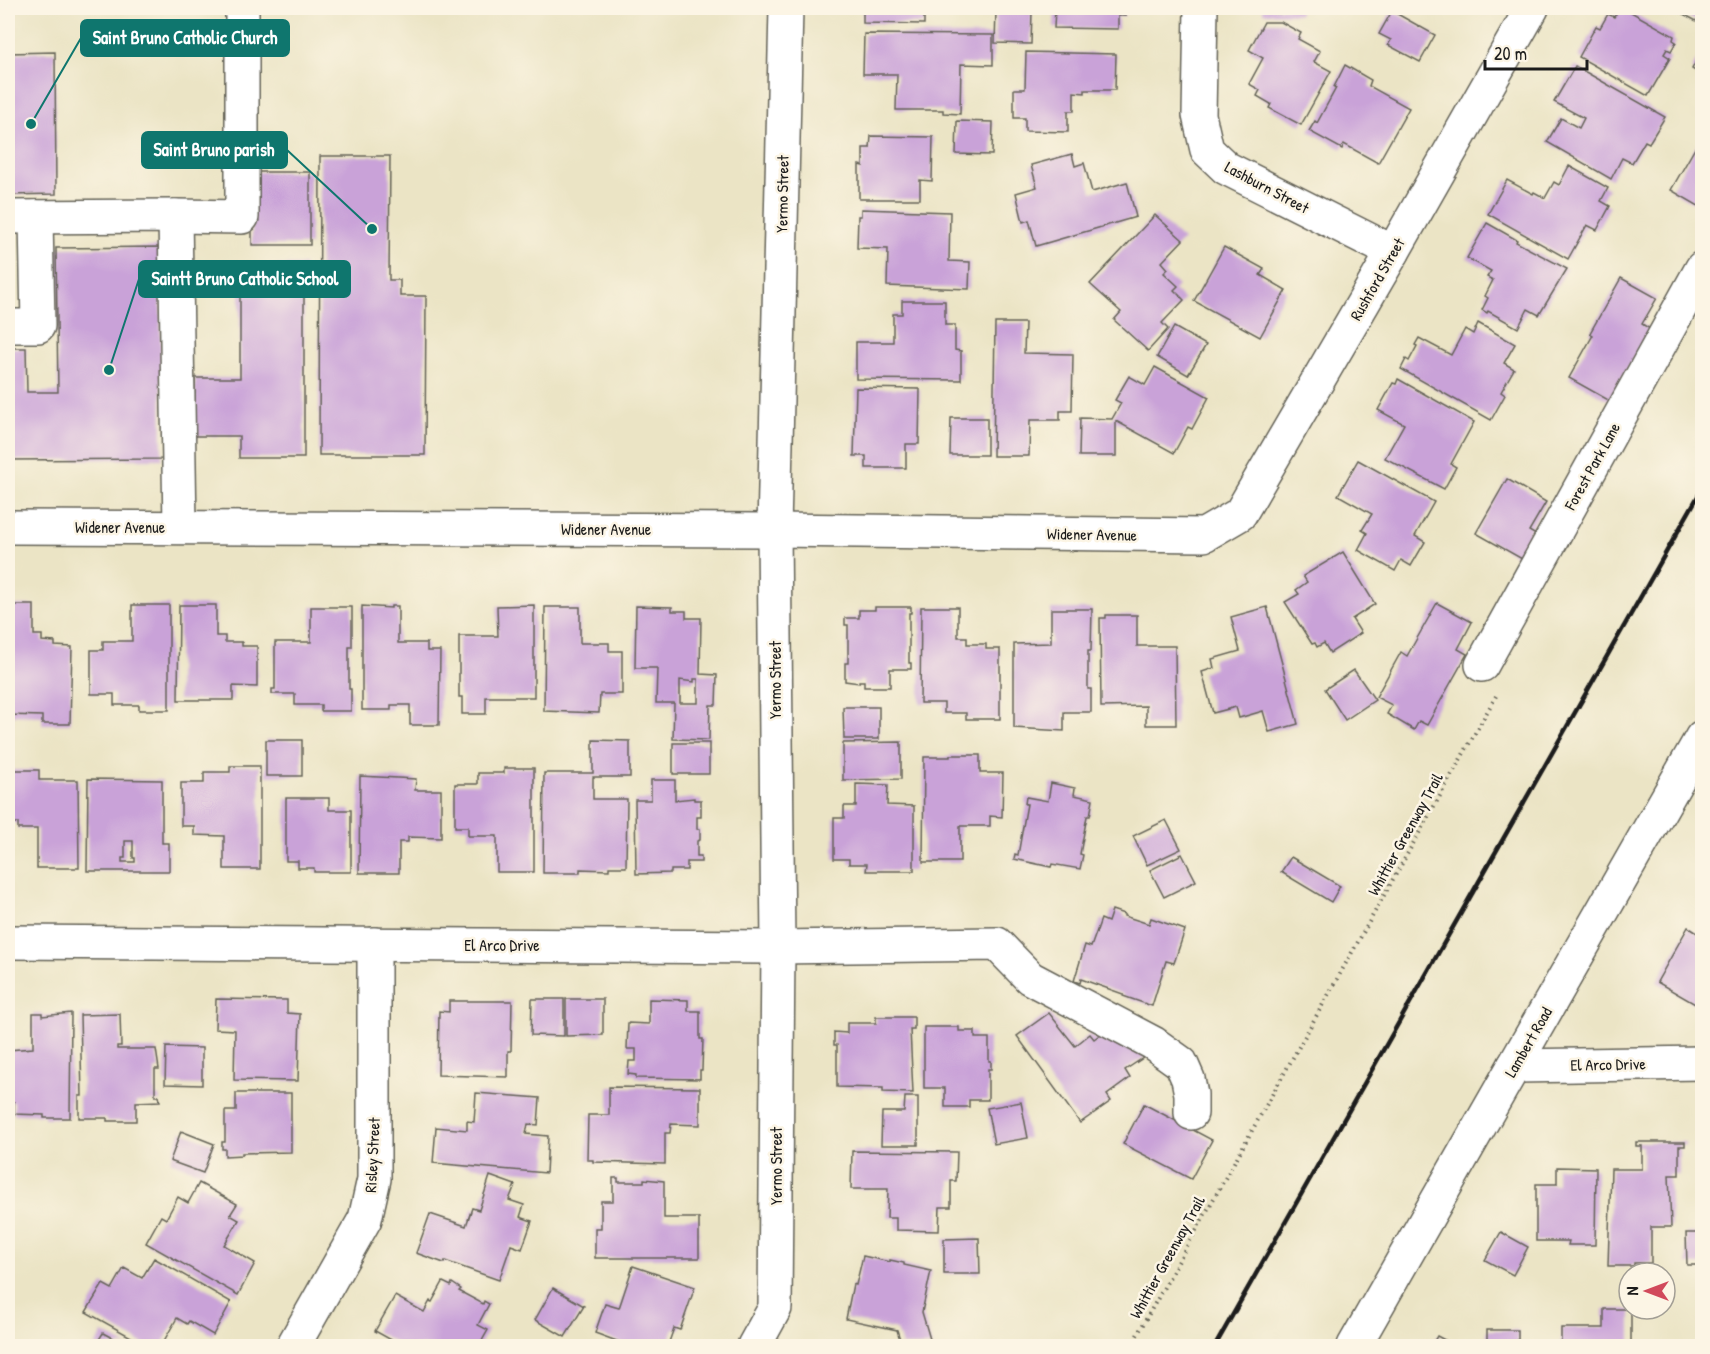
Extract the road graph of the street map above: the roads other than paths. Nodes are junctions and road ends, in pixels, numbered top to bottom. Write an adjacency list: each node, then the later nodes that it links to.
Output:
1 (242, 8): 5 (street)
2 (786, 8): 12 (street, Yermo Street)
3 (1201, 8): 7 (street, Lashburn Street)
4 (1532, 8): 7 (street, Rushford Street)
5 (175, 216): 6 (street); 11 (street)
6 (22, 217): 9 (street)
7 (1393, 252): 13 (street, Rushford Street)
8 (1702, 268): 14 (street, Forest Park Lane)
9 (8, 326)
10 (8, 526): 11 (street, Widener Avenue)
11 (180, 527): 12 (street, Widener Avenue)
12 (774, 530): 13 (street, Widener Avenue); 18 (street, Yermo Street)
13 (1204, 535)
14 (1492, 676)
15 (1702, 737): 20 (street, Lambert Road)
16 (8, 942): 17 (street, El Arco Drive)
17 (374, 944): 18 (street, El Arco Drive); 22 (street, Risley Street)
18 (777, 947): 21 (street, El Arco Drive); 23 (street, Yermo Street)
19 (1702, 1063): 20 (street, El Arco Drive)
20 (1514, 1066): 24 (street, Lambert Road)
21 (1191, 1113)
22 (293, 1347)
23 (754, 1347)
24 (1354, 1347)

